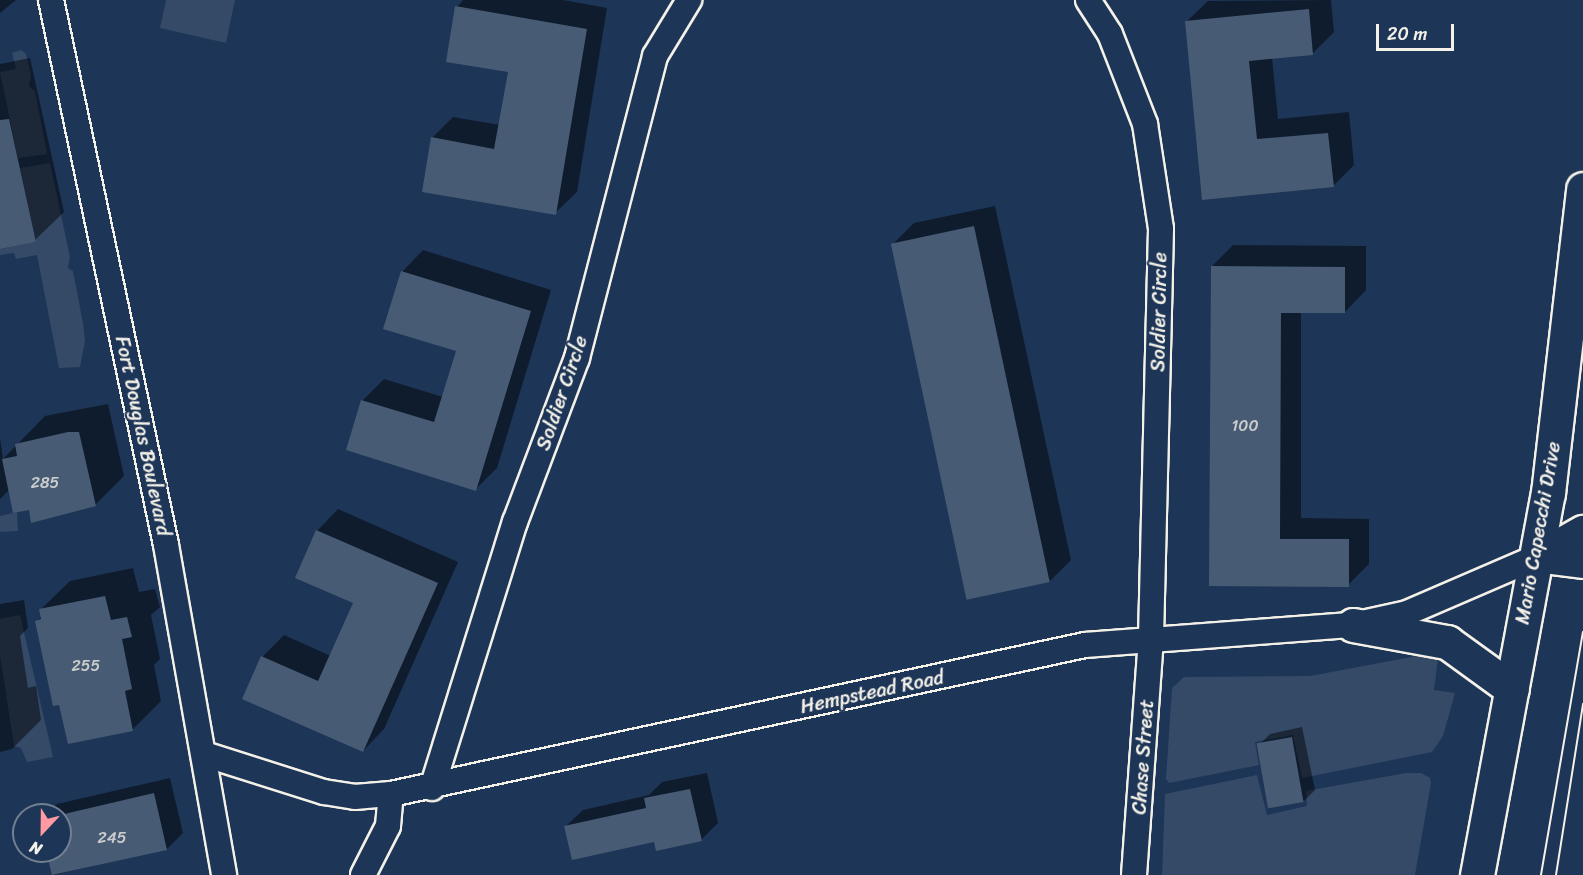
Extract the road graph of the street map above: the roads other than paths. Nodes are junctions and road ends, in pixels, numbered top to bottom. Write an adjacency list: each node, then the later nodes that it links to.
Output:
1 (51, 0): 11 (street, Fort Douglas Boulevard)
2 (689, 0): 12 (street, Soldier Circle)
3 (1088, 0): 9 (street, Soldier Circle)
4 (1583, 189): 6 (main road, Mario Capecchi Drive)
5 (1583, 531): 6 (street)
6 (1537, 556): 7 (street); 8 (street, Hempstead Road); 10 (main road, Mario Capecchi Drive)
7 (1583, 563)
8 (1353, 625): 9 (street, Hempstead Road); 10 (main road)
9 (1152, 638): 12 (street, Hempstead Road); 16 (street, Chase Street)
10 (1512, 689): 17 (main road, Mario Capecchi Drive)
11 (204, 754): 13 (street, Hempstead Road); 14 (street, Fort Douglas Boulevard)
12 (432, 788): 13 (street, Hempstead Road)
13 (391, 794): 15 (street)
14 (224, 875)
15 (363, 875)
16 (1134, 875)
17 (1477, 875)

